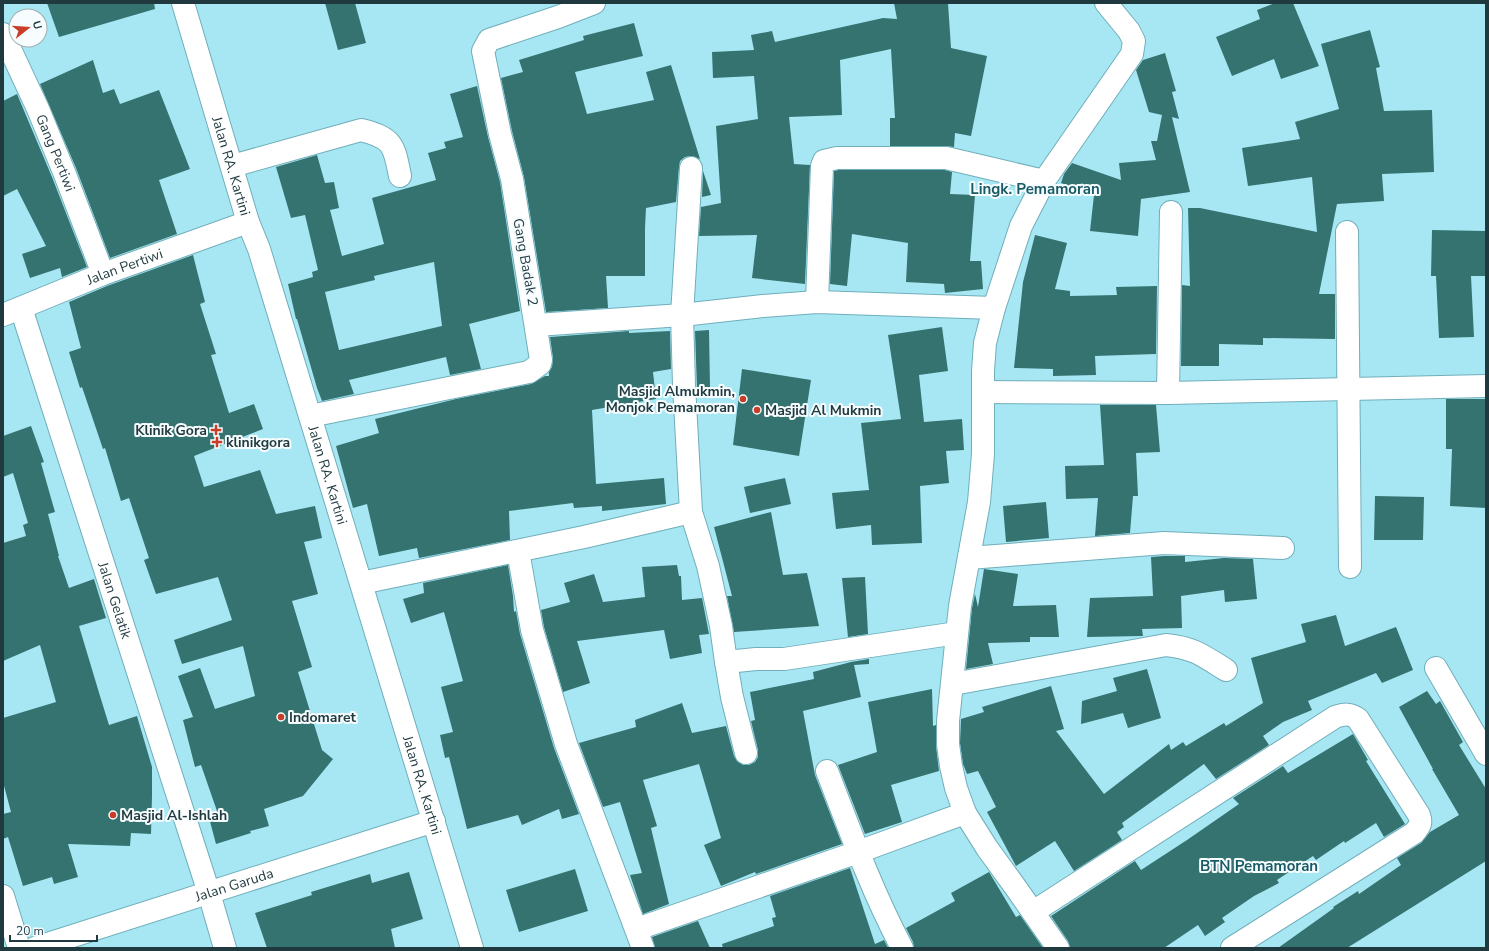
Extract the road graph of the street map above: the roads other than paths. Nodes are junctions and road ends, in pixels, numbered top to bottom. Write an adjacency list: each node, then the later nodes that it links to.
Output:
1 (183, 3): 5 (street, Jalan RA. Kartini)
2 (594, 3): 17 (street, Gang Badak 2)
3 (1106, 3): 8 (street)
4 (3, 34): 12 (street, Gang Pertiwi)
5 (232, 166): 7 (street); 10 (street, Jalan RA. Kartini)
6 (691, 168): 16 (street)
7 (400, 176)
8 (1044, 181): 13 (street); 14 (street)
9 (1171, 212): 21 (street)
10 (248, 222): 12 (street, Jalan Pertiwi); 22 (street, Jalan RA. Kartini)
11 (1347, 232): 19 (street)
12 (103, 274): 15 (street, Jalan Pertiwi)
13 (817, 302): 14 (street); 16 (street)
14 (994, 308): 20 (street)
15 (12, 312): 40 (street, Jalan Gelatik)
16 (682, 315): 17 (street); 23 (street)
17 (536, 325): 22 (street, Gang Badak 2)
18 (1486, 386): 19 (street)
19 (1349, 389): 21 (street); 27 (street)
20 (984, 392): 21 (street); 26 (street)
21 (1168, 393)
22 (310, 416): 28 (street, Jalan RA. Kartini)
23 (691, 512): 25 (street); 30 (street)
24 (1283, 548): 26 (street)
25 (518, 551): 28 (street); 43 (street)
26 (969, 558): 29 (street)
27 (1350, 567)
28 (361, 583): 38 (street, Jalan RA. Kartini)
29 (957, 633): 30 (street); 33 (street)
30 (726, 662): 34 (street)
31 (1436, 668): 35 (street)
32 (1226, 670): 33 (street)
33 (953, 684): 37 (street)
34 (746, 753)
35 (1486, 754)
36 (827, 771): 39 (street)
37 (965, 814): 39 (street); 42 (street)
38 (434, 821): 40 (street, Jalan Garuda); 47 (street, Jalan RA. Kartini)
39 (858, 852): 43 (street); 48 (street)
40 (209, 893): 45 (street, Jalan Garuda); 46 (street, Jalan Gelatik)
41 (3, 896): 44 (street)
42 (1033, 912): 49 (street); 50 (street)
43 (640, 939)
44 (19, 948)
45 (35, 948)
46 (225, 948)
47 (472, 948)
48 (902, 948)
49 (1058, 948)
50 (1232, 948)

